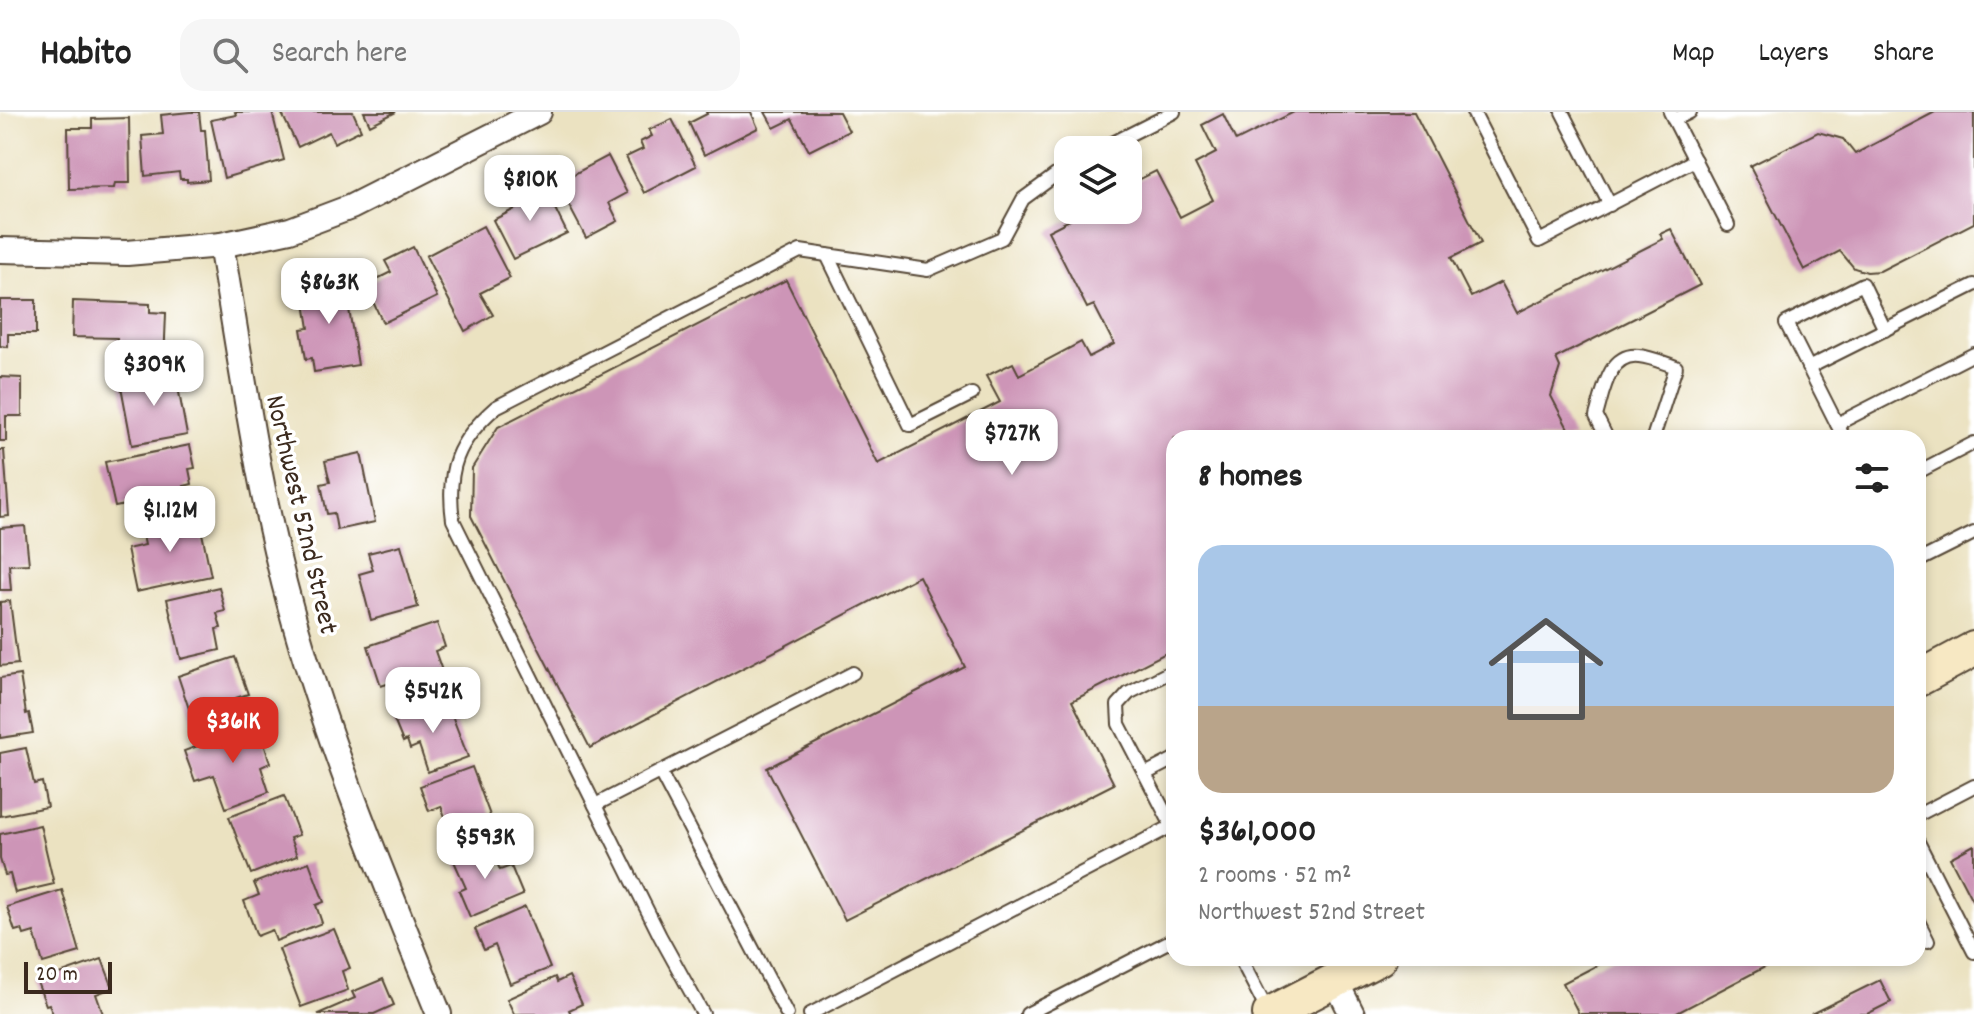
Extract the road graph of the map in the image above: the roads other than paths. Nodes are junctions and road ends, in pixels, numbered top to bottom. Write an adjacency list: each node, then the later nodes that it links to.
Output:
1 (539, 112): 12 (street)
2 (1174, 112): 7 (lane)
3 (1473, 112): 10 (lane)
4 (1562, 112): 10 (lane)
5 (1690, 112): 6 (lane)
6 (1672, 116): 8 (lane)
7 (1127, 136)
8 (1695, 160): 10 (lane); 11 (lane)
9 (1054, 176): 14 (lane)
10 (1610, 205)
11 (1728, 225)
12 (221, 245): 13 (street); 48 (street, Northwest 52nd Street)
13 (0, 250)
14 (827, 255): 19 (lane); 36 (lane)
15 (1974, 285): 16 (lane)
16 (1885, 330): 18 (lane); 18 (lane)
17 (1974, 354): 20 (lane)
18 (1808, 368): 20 (lane)
19 (972, 394)
20 (1837, 424): 23 (lane)
21 (1603, 430): 22 (lane)
22 (1656, 430)
23 (1840, 430)
24 (1974, 443): 25 (lane)
25 (1926, 468)
26 (1974, 533): 27 (lane)
27 (1926, 557)
28 (1972, 655): 31 (main road)
29 (853, 673): 33 (lane)
30 (1166, 674): 34 (lane)
31 (1926, 675)
32 (1166, 763): 34 (lane)
33 (660, 772): 36 (lane); 50 (lane)
34 (1145, 774): 38 (lane)
35 (1974, 786): 37 (lane)
36 (595, 805): 49 (lane)
37 (1926, 811)
38 (1166, 814)
39 (1166, 832): 51 (lane)
40 (1926, 858): 44 (lane)
41 (1926, 937): 42 (lane)
42 (1928, 941)
43 (1166, 943): 52 (lane)
44 (1974, 952)
45 (1244, 966): 53 (lane)
46 (1363, 966): 47 (main road)
47 (1335, 980): 53 (main road); 54 (street)
48 (439, 1014)
49 (703, 1014)
50 (787, 1014)
51 (810, 1014)
52 (1027, 1014)
53 (1270, 1014)
54 (1352, 1014)

